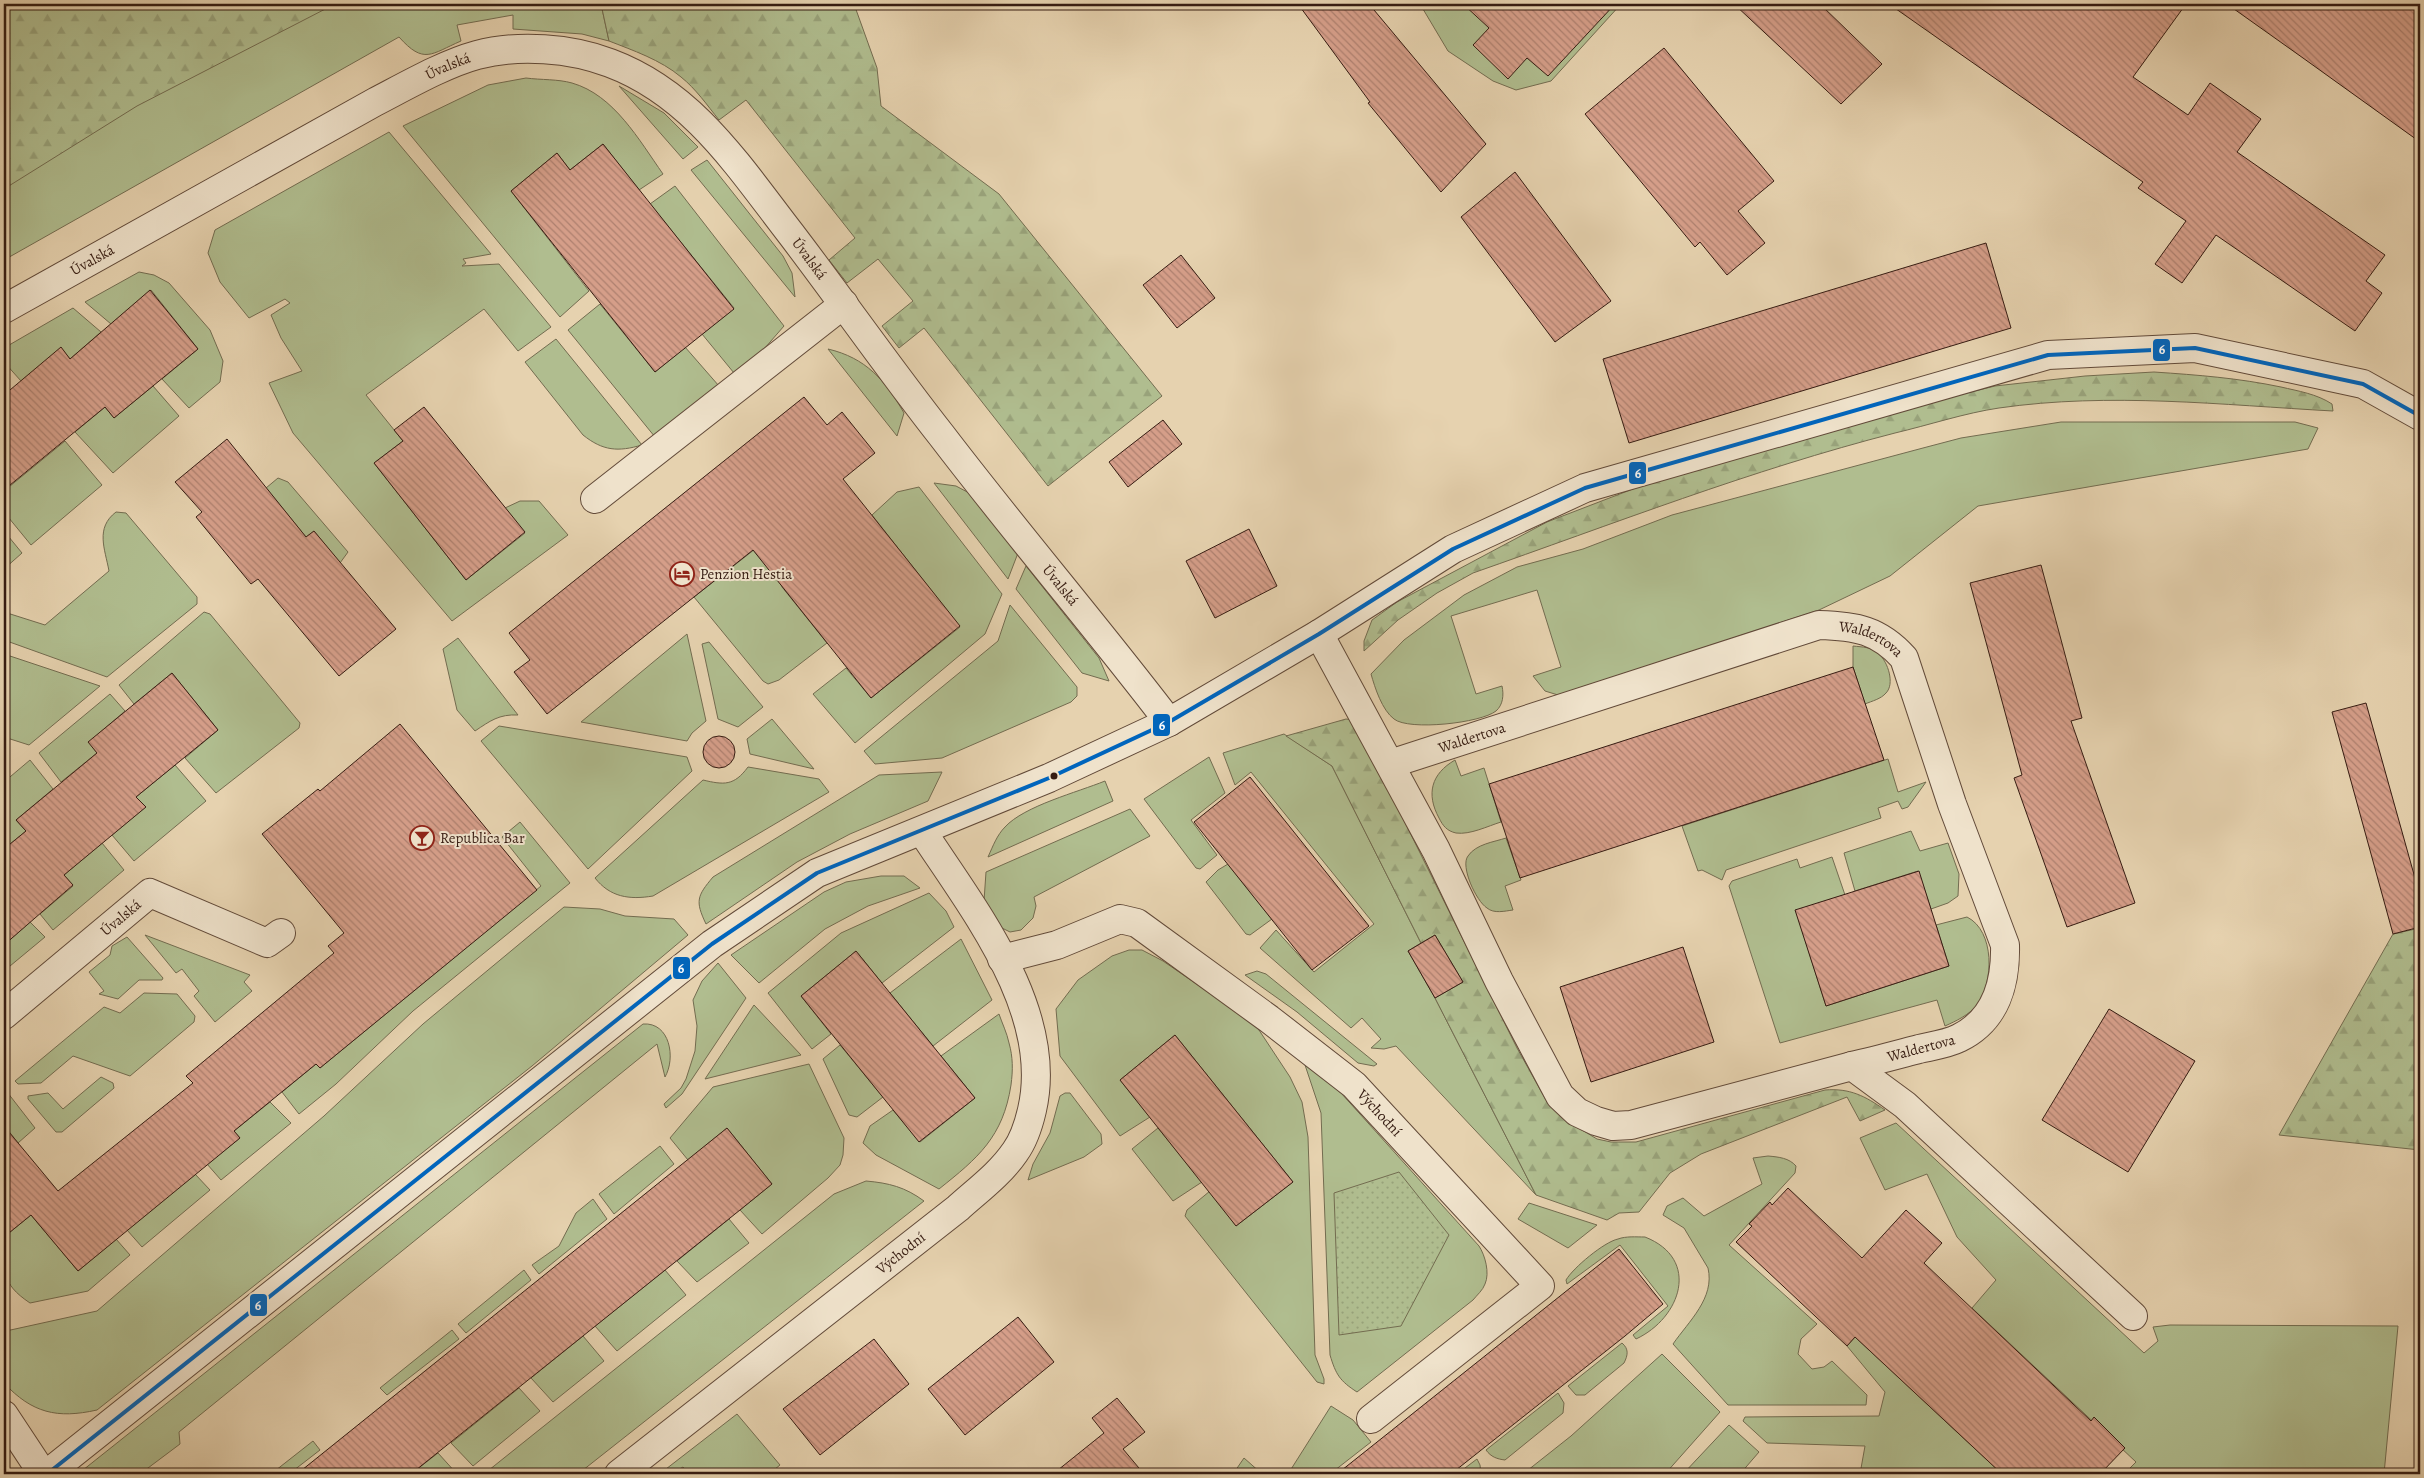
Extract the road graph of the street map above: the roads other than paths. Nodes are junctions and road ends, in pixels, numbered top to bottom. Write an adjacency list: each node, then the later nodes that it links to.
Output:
1 (844, 304): 2 (street, Úvalská); 4 (street); 6 (street, Úvalská)
2 (4, 309)
3 (2420, 416): 5 (street)
4 (595, 499)
5 (1320, 634): 6 (street); 7 (street, Waldertova)
6 (1169, 722): 8 (street)
7 (1390, 764): 12 (street, Waldertova); 12 (street, Waldertova)
8 (922, 831): 10 (street, Východní); 17 (street)
9 (281, 933): 11 (street, Úvalská)
10 (1002, 959): 15 (street, Východní); 18 (street, Východní)
11 (4, 1015)
12 (1852, 1066): 13 (street)
13 (2133, 1316)
14 (4, 1415): 16 (street)
15 (1370, 1419)
16 (43, 1474)
17 (46, 1474)
18 (619, 1474)

